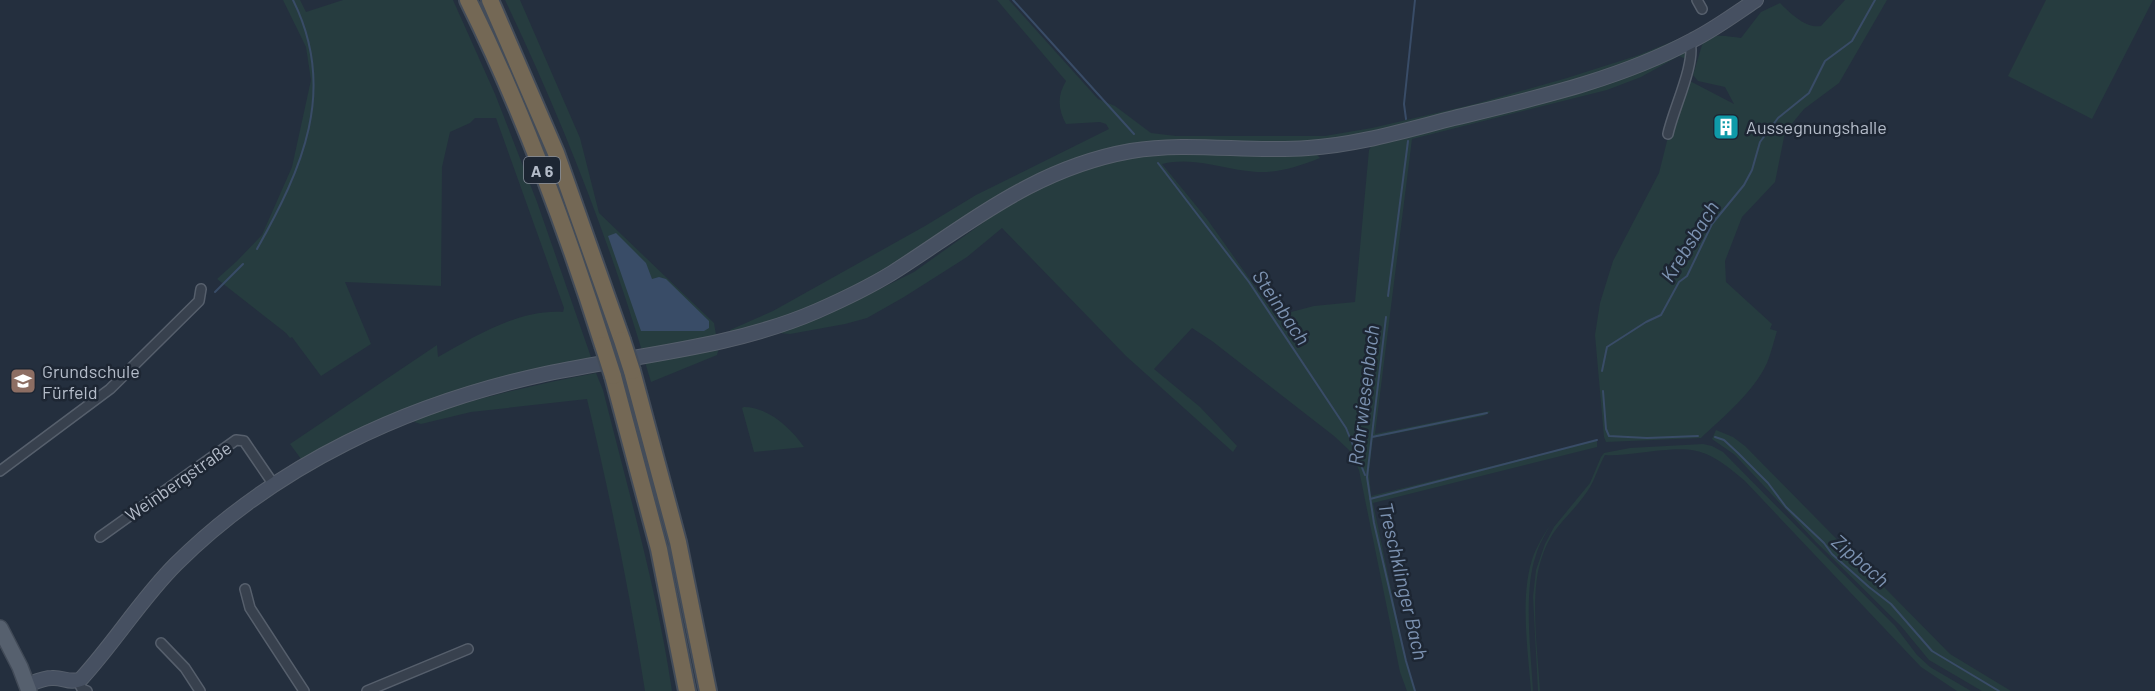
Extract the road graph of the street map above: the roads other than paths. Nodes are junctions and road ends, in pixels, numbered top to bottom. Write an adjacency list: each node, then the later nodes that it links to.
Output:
1 (468, 0): 19 (highway, A 6, bridge)
2 (490, 0): 20 (highway, A 6, bridge)
3 (1756, 0): 4 (street)
4 (1690, 42): 5 (street); 8 (street)
5 (1668, 134)
6 (201, 289): 7 (street)
7 (0, 471)
8 (274, 485): 9 (street, Weinbergstraße); 14 (street)
9 (100, 537)
10 (245, 589): 17 (street)
11 (0, 628): 15 (main road)
12 (161, 643): 16 (street)
13 (468, 649): 18 (street)
14 (82, 686): 15 (street)
15 (28, 688)
16 (200, 691)
17 (304, 691)
18 (367, 691)
19 (687, 691)
20 (708, 691)

